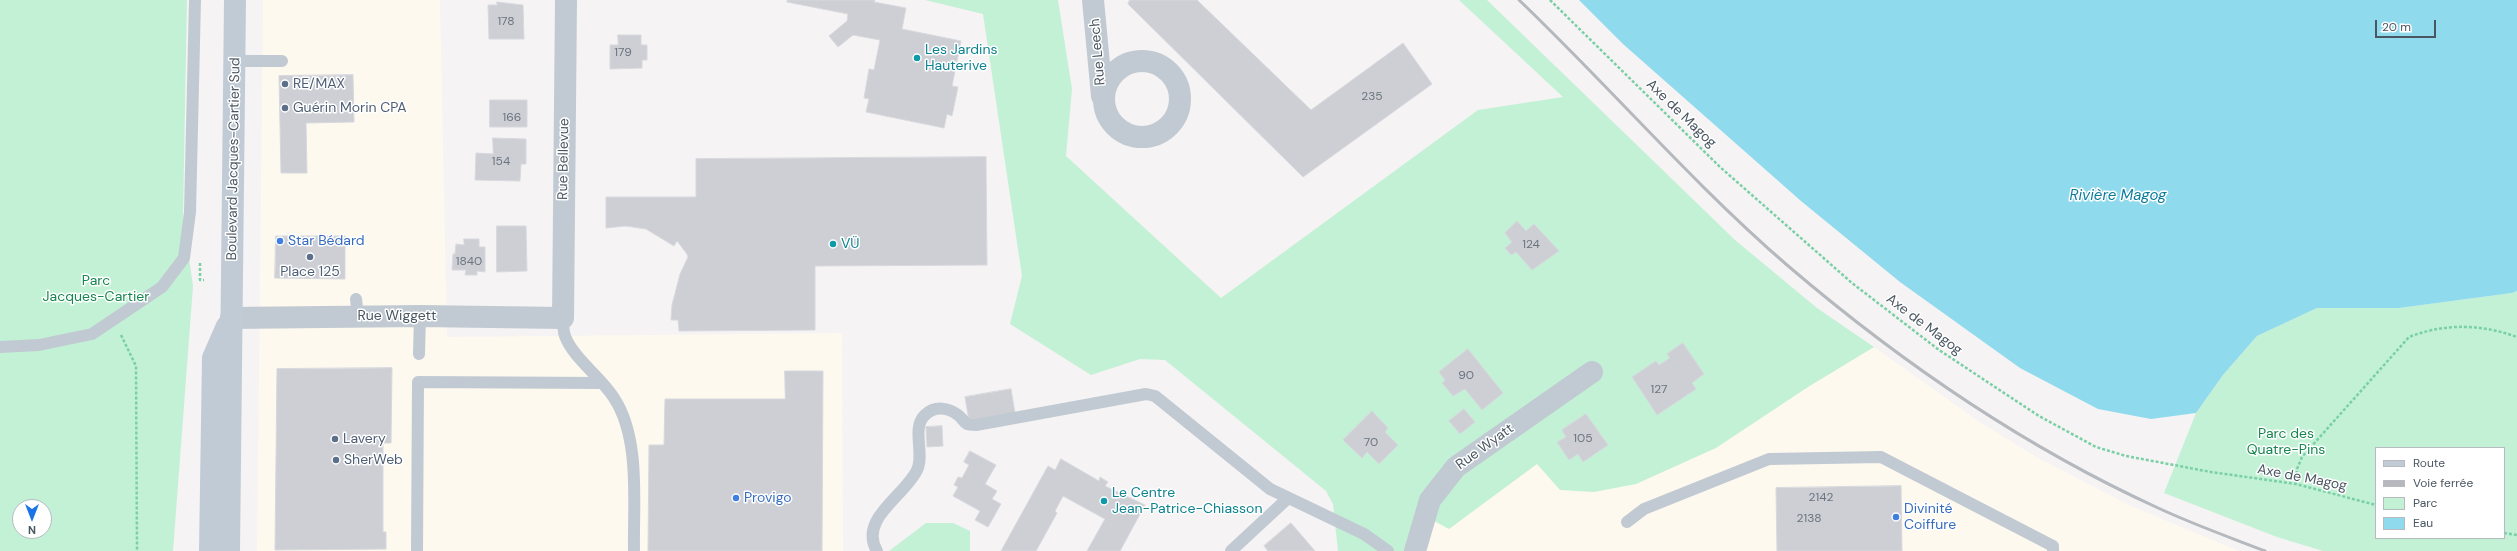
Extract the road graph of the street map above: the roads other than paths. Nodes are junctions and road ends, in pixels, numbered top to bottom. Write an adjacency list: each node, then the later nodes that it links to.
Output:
1 (195, 0): 11 (lane)
2 (235, 0): 5 (main road, Boulevard Jacques-Cartier Sud)
3 (566, 0): 10 (street, Rue Bellevue)
4 (1093, 0): 7 (street, Rue Leech)
5 (234, 61): 6 (lane); 9 (main road, Boulevard Jacques-Cartier Sud)
6 (282, 61)
7 (1103, 105)
8 (420, 316): 9 (street, Rue Wiggett); 10 (street, Rue Wiggett); 12 (lane)
9 (231, 318): 17 (main road, Boulevard Jacques-Cartier Sud); 18 (main road, Boulevard Jacques-Cartier Sud)
10 (563, 318): 14 (lane)
11 (0, 347)
12 (419, 354)
13 (1592, 372): 24 (street, Rue Wyatt)
14 (602, 383): 19 (lane); 20 (lane)
15 (1287, 499): 21 (lane); 22 (lane); 23 (lane)
16 (1627, 522): 25 (lane)
17 (210, 551)
18 (229, 551)
19 (417, 551)
20 (634, 551)
21 (877, 551)
22 (1231, 551)
23 (1388, 551)
24 (1415, 551)
25 (2053, 551)

